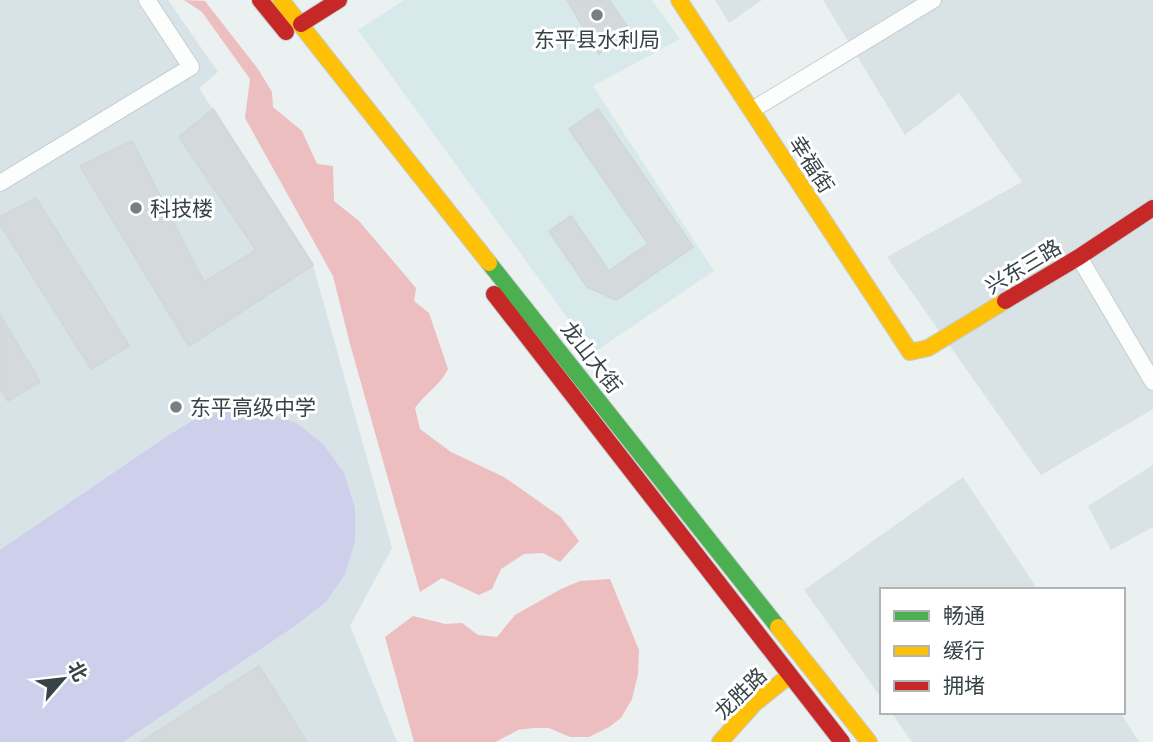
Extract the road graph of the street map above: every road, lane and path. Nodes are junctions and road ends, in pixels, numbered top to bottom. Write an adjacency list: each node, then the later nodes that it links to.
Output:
1 (147, 0): 9 (street)
2 (260, 0): 14 (main road, 龙山大街)
3 (281, 0): 7 (main road, 龙山大街)
4 (339, 0): 7 (main road)
5 (679, 0): 8 (main road, 幸福街)
6 (933, 0): 8 (street)
7 (301, 24): 17 (main road, 龙山大街)
8 (752, 110): 12 (main road, 幸福街)
9 (0, 183)
10 (1153, 208): 11 (main road, 兴东三路)
11 (1079, 257): 12 (main road, 兴东三路); 13 (street)
12 (910, 352)
13 (1153, 382)
14 (790, 675): 15 (main road, 龙胜路); 16 (main road, 龙山大街)
15 (720, 742)
16 (842, 742)
17 (869, 742)

